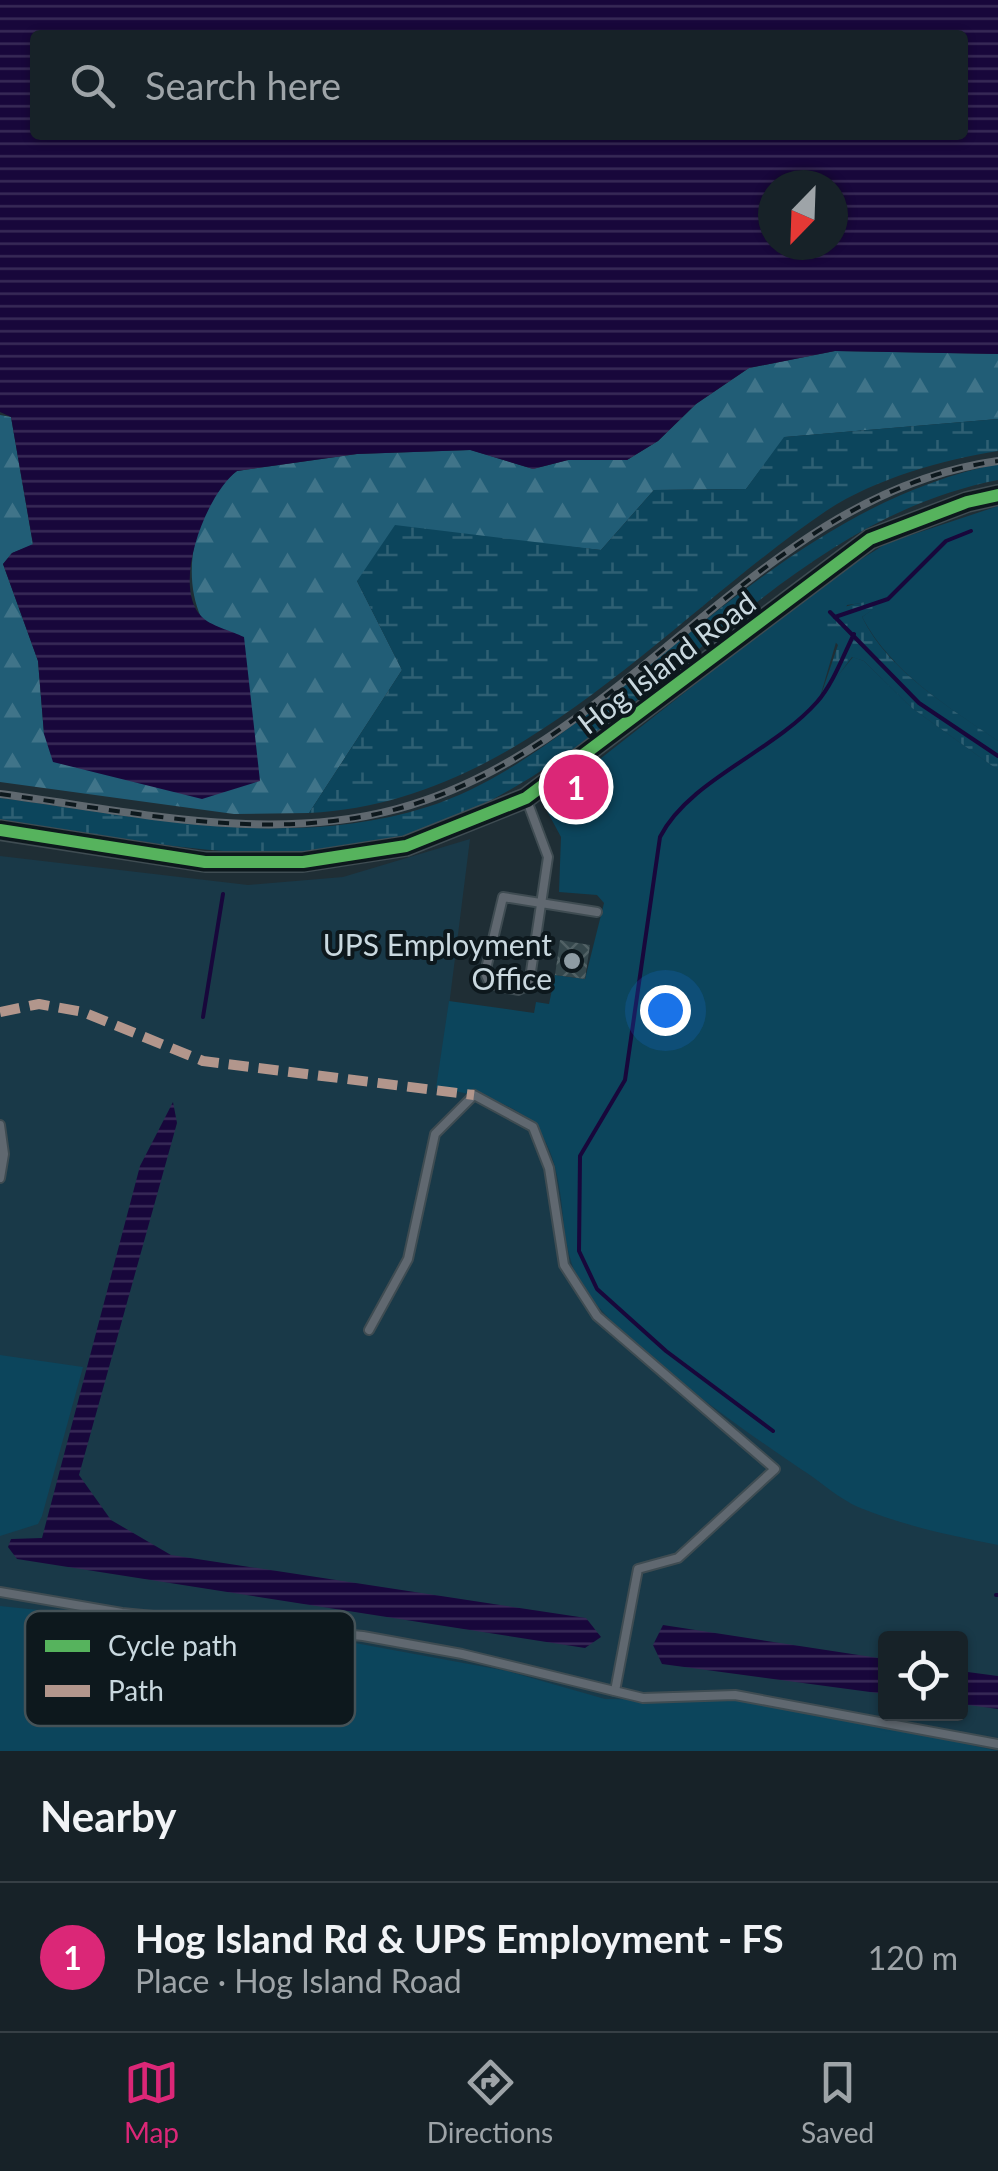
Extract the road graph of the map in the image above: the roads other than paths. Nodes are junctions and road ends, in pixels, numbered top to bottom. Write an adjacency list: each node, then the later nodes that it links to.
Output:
1 (998, 495): 2 (street, Hog Island Road)
2 (526, 798): 3 (street, Hog Island Road); 4 (lane)
3 (0, 830)
4 (541, 902): 4 (lane); 5 (lane)
5 (597, 912)
6 (0, 1124): 7 (lane)
7 (0, 1178)
8 (369, 1330): 12 (lane)
9 (0, 1592): 10 (lane)
10 (105, 1611)
11 (355, 1635): 12 (lane)
12 (615, 1691): 13 (lane)
13 (998, 1744)

